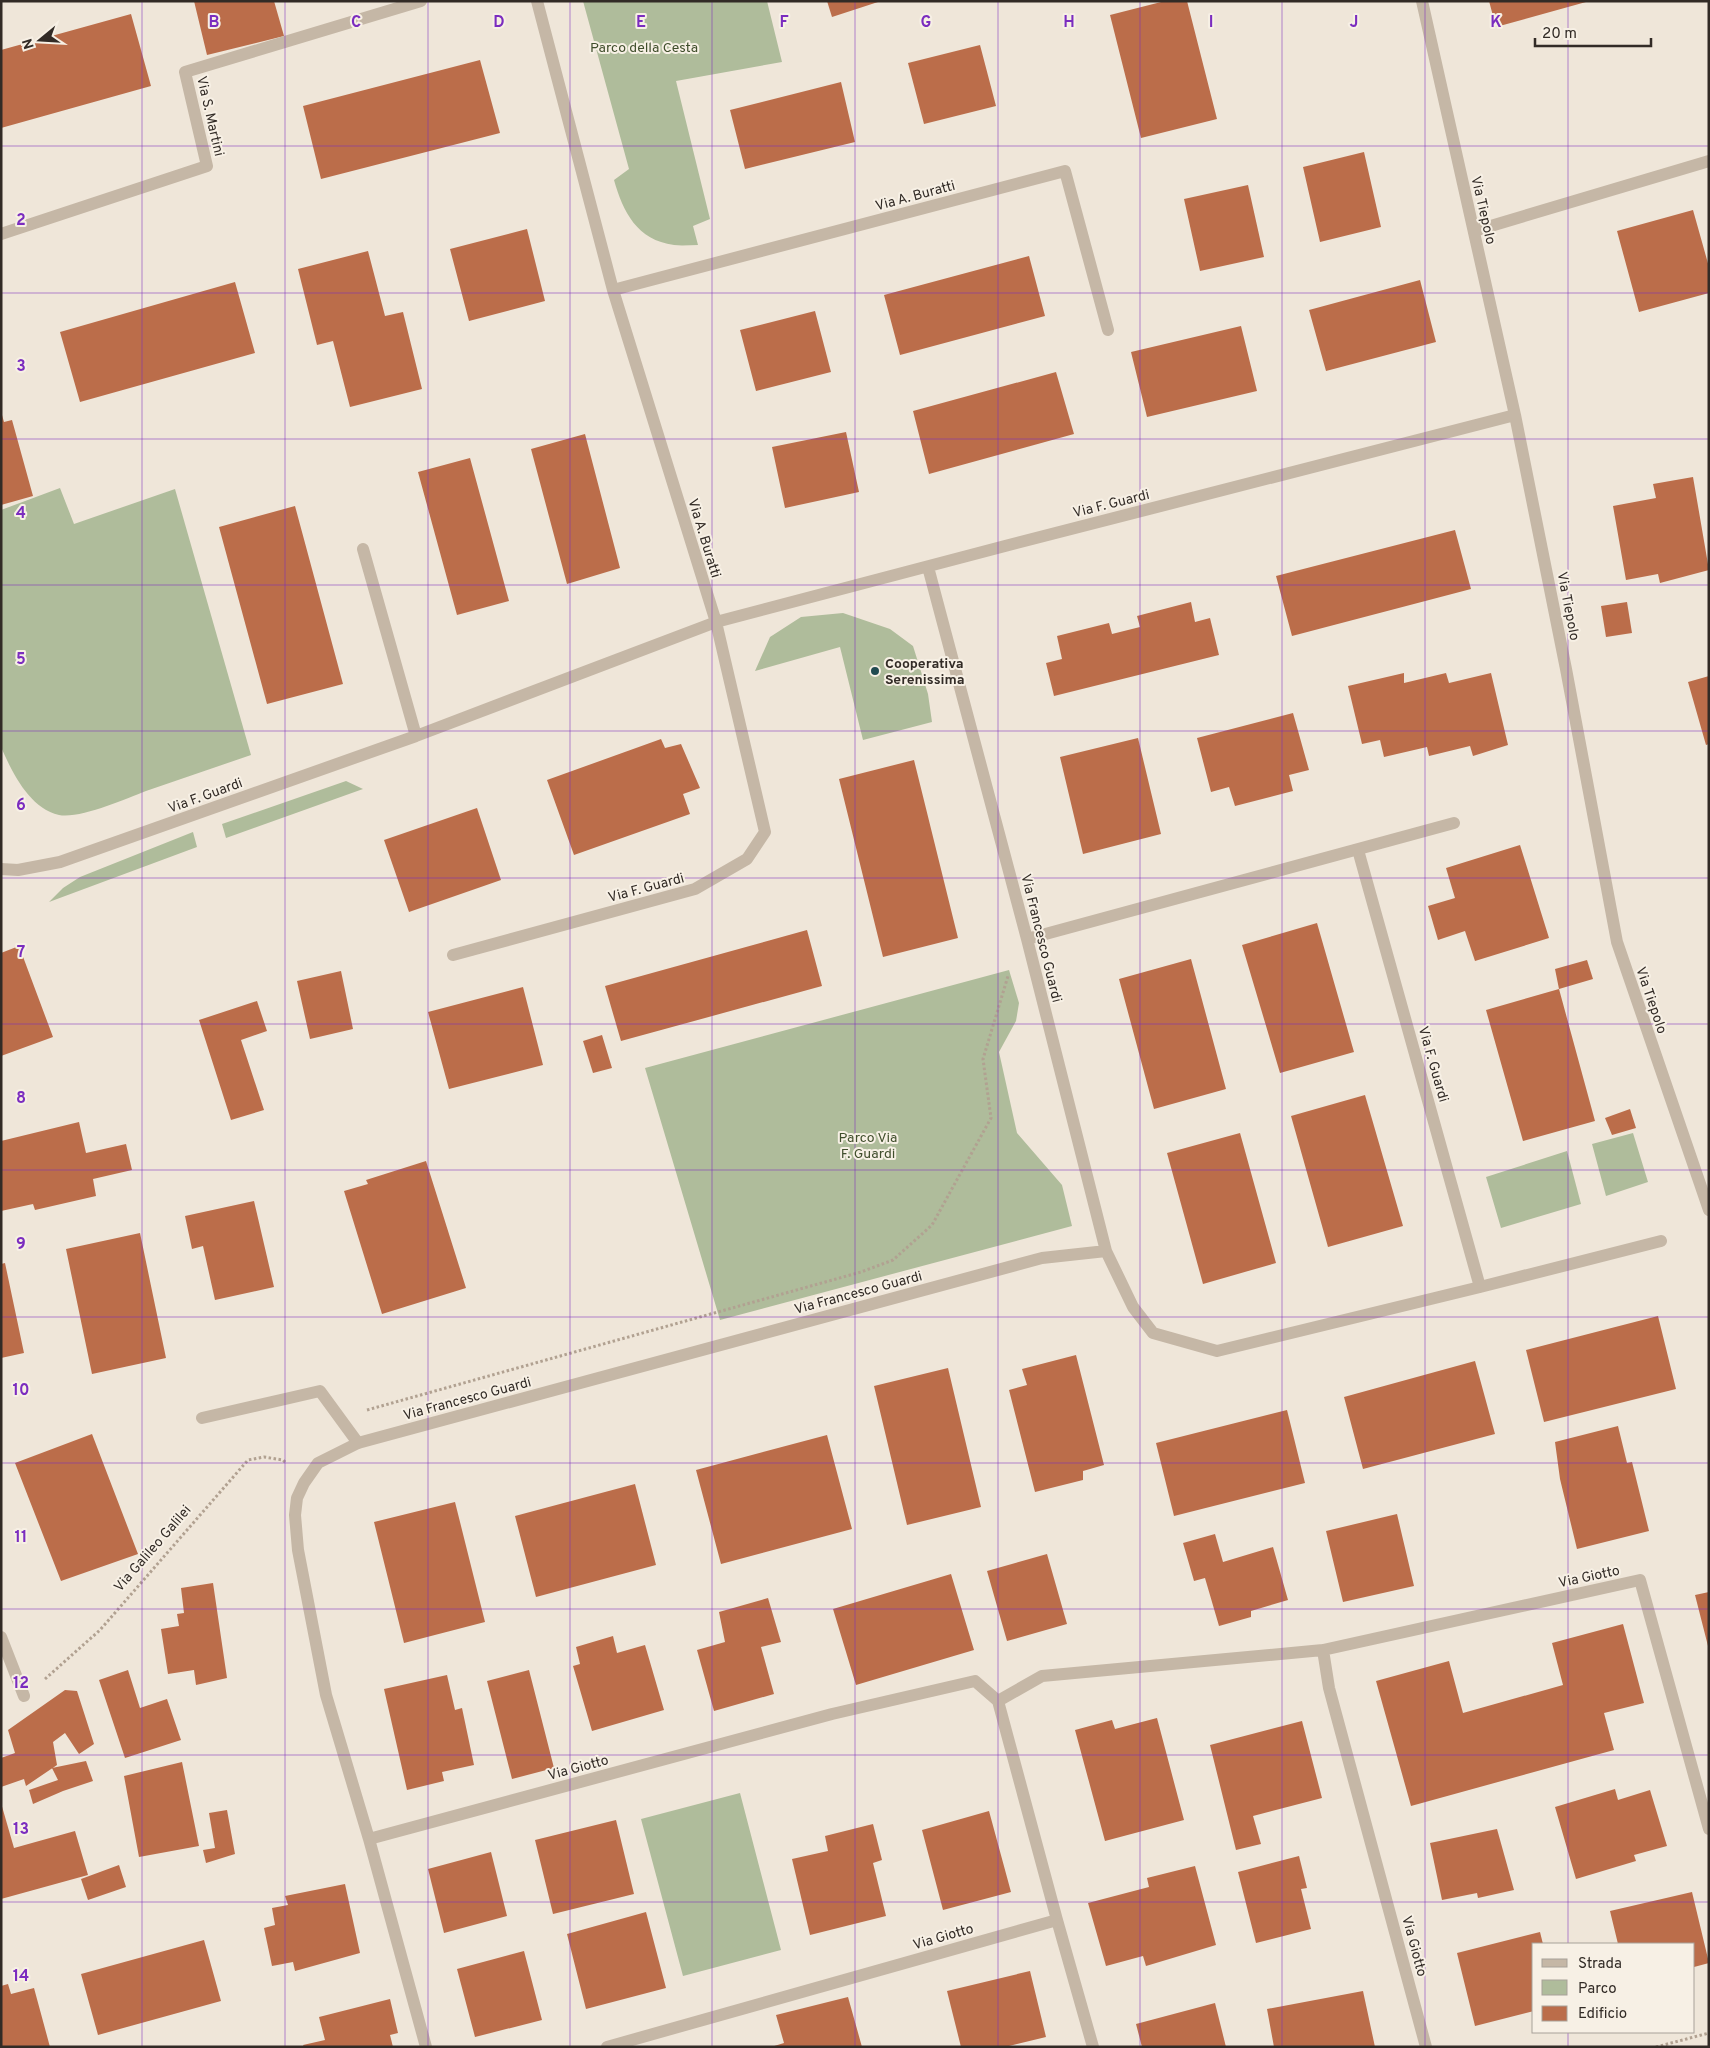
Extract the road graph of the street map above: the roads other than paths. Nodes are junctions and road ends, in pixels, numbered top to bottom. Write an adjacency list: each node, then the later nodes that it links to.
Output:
1 (421, 1): 6 (street, Via S. Martini)
2 (537, 1): 7 (street, Via A. Buratti)
3 (1422, 1): 5 (street, Via Tiepolo)
4 (1709, 161): 5 (street)
5 (1474, 231): 9 (street, Via Tiepolo)
6 (1, 234)
7 (613, 290): 8 (street, Via A. Buratti); 12 (street, Via A. Buratti)
8 (1108, 330)
9 (1515, 415): 11 (street, Via F. Guardi); 19 (street, Via Tiepolo)
10 (363, 549): 13 (street)
11 (928, 567): 12 (street, Via F. Guardi); 17 (street, Via Francesco Guardi)
12 (716, 622): 13 (street, Via F. Guardi); 18 (street, Via F. Guardi)
13 (416, 736): 16 (street, Via F. Guardi)
14 (1454, 823): 15 (street)
15 (1358, 850): 17 (street); 22 (street, Via F. Guardi)
16 (1, 869)
17 (1027, 940): 21 (street, Via Francesco Guardi)
18 (453, 955)
19 (1709, 1210)
20 (1661, 1241): 22 (street)
21 (1106, 1251): 22 (street); 24 (street, Via Francesco Guardi)
22 (1480, 1287)
23 (202, 1418): 24 (street)
24 (358, 1443): 30 (street, Via Francesco Guardi)
25 (1, 1637): 27 (street)
26 (1322, 1650): 28 (street, Via Giotto); 29 (street, Via Giotto); 35 (street, Via Giotto)
27 (24, 1696)
28 (998, 1701): 30 (street, Via Giotto); 31 (street)
29 (1709, 1830)
30 (368, 1839): 32 (street)
31 (1056, 1920): 33 (street, Via Giotto); 34 (street)
32 (426, 2047)
33 (607, 2047)
34 (1093, 2047)
35 (1426, 2047)

